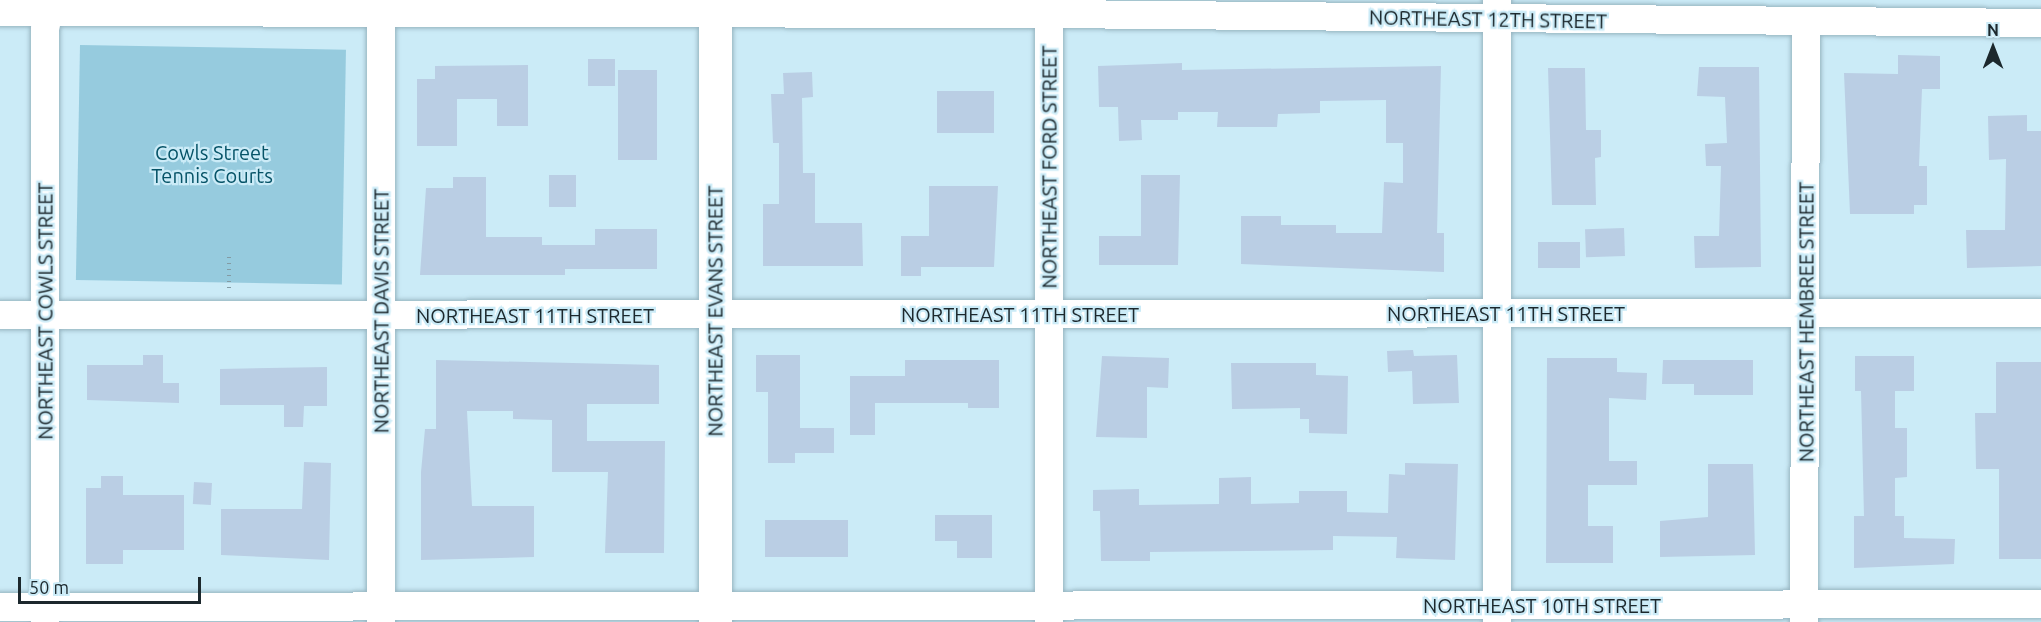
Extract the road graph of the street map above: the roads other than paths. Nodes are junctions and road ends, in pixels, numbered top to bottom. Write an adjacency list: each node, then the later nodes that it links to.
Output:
1 (381, 5): 2 (street, NORTHEAST 12TH STREET); 3 (street, NORTHEAST 12TH STREET); 15 (street, NORTHEAST DAVIS STREET)
2 (50, 6): 6 (street, NORTHEAST 12TH STREET); 14 (street, NORTHEAST COWLS STREET)
3 (715, 7): 4 (street, NORTHEAST 12TH STREET); 16 (street, NORTHEAST EVANS STREET)
4 (1049, 7): 5 (street, NORTHEAST 12TH STREET); 12 (street, NORTHEAST FORD STREET)
5 (1497, 9): 7 (street, NORTHEAST 12TH STREET); 10 (street)
6 (0, 12)
7 (1806, 23): 8 (street, NORTHEAST 12TH STREET); 9 (street, NORTHEAST HEMBREE STREET)
8 (2041, 23)
9 (1806, 312): 10 (street, NORTHEAST 11TH STREET); 11 (street, NORTHEAST 11TH STREET); 19 (street, NORTHEAST HEMBREE STREET)
10 (1497, 313): 12 (street, NORTHEAST 11TH STREET); 23 (street)
11 (2041, 313)
12 (1049, 314): 16 (street, NORTHEAST 11TH STREET); 22 (street, NORTHEAST FORD STREET)
13 (0, 315): 14 (street, NORTHEAST 11TH STREET)
14 (46, 315): 15 (street, NORTHEAST 11TH STREET); 24 (street, NORTHEAST COWLS STREET)
15 (381, 315): 16 (street, NORTHEAST 11TH STREET); 20 (street, NORTHEAST DAVIS STREET)
16 (715, 316): 21 (street, NORTHEAST EVANS STREET)
17 (2041, 604): 19 (street, NORTHEAST 10TH STREET)
18 (0, 608): 24 (street, NORTHEAST 10TH STREET)
19 (1804, 613): 23 (street, NORTHEAST 10TH STREET)
20 (381, 614): 21 (street, NORTHEAST 10TH STREET); 24 (street, NORTHEAST 10TH STREET)
21 (715, 614): 22 (street, NORTHEAST 10TH STREET)
22 (1049, 614): 23 (street, NORTHEAST 10TH STREET)
23 (1497, 614)
24 (45, 615)

